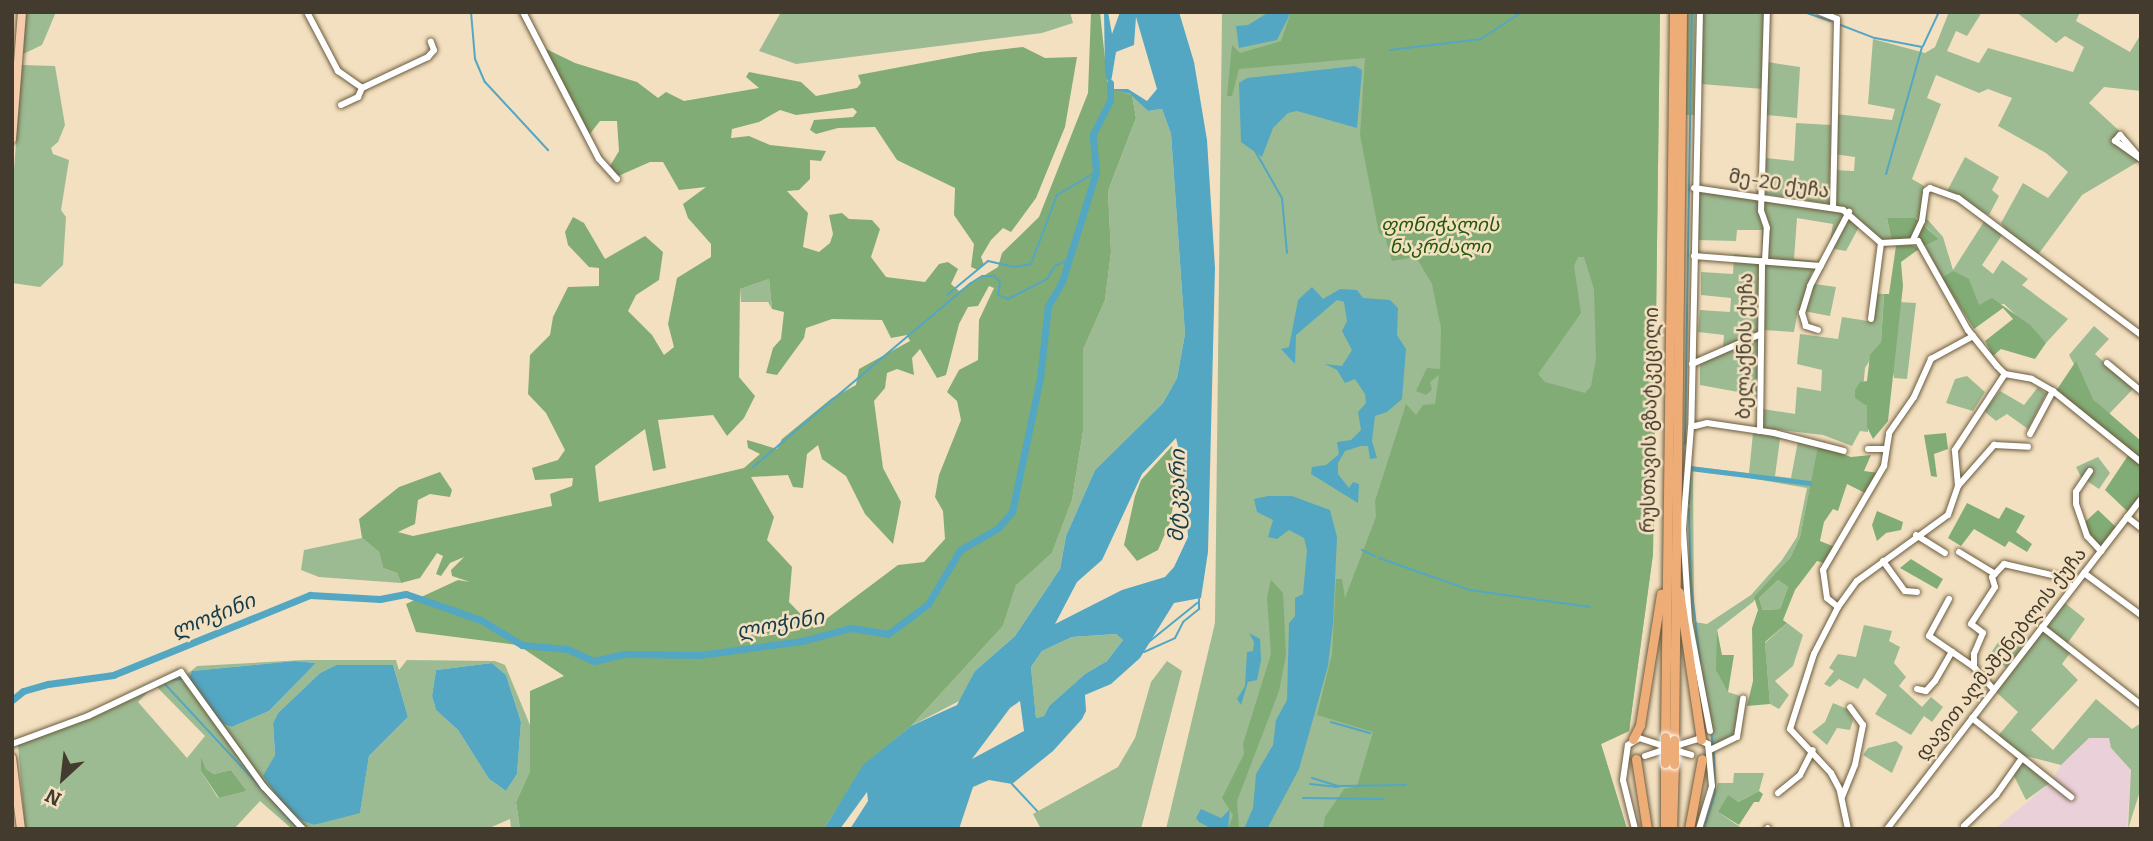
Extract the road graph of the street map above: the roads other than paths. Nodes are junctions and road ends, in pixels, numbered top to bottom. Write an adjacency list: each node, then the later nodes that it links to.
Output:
1 (22, 12): 10 (main road)
2 (307, 12): 11 (street)
3 (523, 12): 16 (street)
4 (1674, 12): 23 (highway, რუსთავის გზატკეცილი)
5 (1682, 12): 23 (highway, რუსთავის გზატკეცილი)
6 (1700, 12): 17 (street)
7 (1767, 12): 18 (street, ბელაქნის ქუჩა)
8 (1819, 12): 19 (street)
9 (431, 42): 11 (street)
10 (15, 76): 14 (main road)
11 (362, 88): 12 (street)
12 (341, 105)
13 (2118, 138): 15 (street)
14 (12, 139)
15 (2141, 159)
16 (617, 179)
17 (1694, 188): 18 (street, მე-20 ქუჩა); 24 (street)
18 (1764, 195): 19 (street, მე-20 ქუჩა); 25 (street, ბელაქნის ქუჩა)
19 (1833, 208): 20 (street, მე-20 ქუჩა)
20 (1849, 212): 22 (street, მე-20 ქუჩა); 26 (street)
21 (1913, 240): 22 (street); 30 (street); 31 (street)
22 (1881, 243): 27 (street)
23 (1676, 251): 53 (highway, რუსთავის გზატკეცილი)
24 (1694, 256): 25 (street); 33 (street)
25 (1764, 261): 26 (street); 29 (street, ბელაქნის ქუჩა)
26 (1823, 265): 28 (street)
27 (1871, 319)
28 (1818, 330)
29 (1761, 334): 33 (street); 38 (street, ბელაქნის ქუჩა)
30 (2141, 335)
31 (1973, 336): 34 (street); 42 (street)
32 (2107, 363): 36 (street)
33 (1692, 364): 72 (street)
34 (2005, 374): 35 (street); 46 (street)
35 (2053, 391): 39 (street); 44 (street)
36 (2141, 391)
37 (1695, 426): 38 (street)
38 (1760, 431): 43 (street)
39 (2030, 434)
40 (2028, 447): 46 (street)
41 (1868, 449): 42 (street)
42 (1885, 449): 61 (street)
43 (1844, 451)
44 (2141, 462)
45 (2090, 471): 51 (street)
46 (1958, 486): 50 (street)
47 (2141, 499): 48 (street, დავით აღმაშენებლის ქუჩა)
48 (2127, 517): 49 (street); 51 (street, დავით აღმაშენებლის ქუჩა)
49 (2141, 528)
50 (1916, 535): 54 (street); 55 (street)
51 (2101, 551): 56 (street, დავით აღმაშენებლის ქუჩა)
52 (1959, 552): 57 (street)
53 (1670, 553): 73 (highway); 74 (highway); 84 (highway, რუსთავის გზატკეცილი, bridge)
54 (1945, 554)
55 (1883, 561): 59 (street); 61 (street)
56 (2084, 573): 58 (street, დავით აღმაშენებლის ქუჩა); 62 (street)
57 (1994, 574): 58 (street); 65 (street)
58 (2073, 587): 63 (street, დავით აღმაშენებლის ქუჩა)
59 (1917, 592)
60 (1949, 599): 64 (street)
61 (1838, 607): 77 (street)
62 (2141, 615)
63 (2042, 627): 67 (street, დავით აღმაშენებლის ქუჩა); 69 (street)
64 (1951, 651): 65 (street); 66 (street)
65 (1974, 667): 67 (street)
66 (1917, 689)
67 (1994, 690): 71 (street, დავით აღმაშენებლის ქუჩა)
68 (1743, 698): 79 (street)
69 (2141, 705)
70 (1850, 707): 87 (street)
71 (1972, 718): 82 (street); 99 (street, დავით აღმაშენებლის ქუჩა)
72 (1710, 731): 74 (street); 79 (street)
73 (1633, 739): 75 (street); 78 (street)
74 (1699, 740): 75 (street); 79 (street); 80 (street)
75 (1646, 742): 81 (street)
76 (12, 744): 91 (street)
77 (1813, 750): 86 (street); 87 (street)
78 (1628, 751): 81 (street); 85 (street)
79 (1706, 754): 80 (street); 96 (highway); 97 (street)
80 (1691, 755): 81 (street)
81 (1639, 758): 85 (street); 93 (highway)
82 (2022, 758): 88 (street); 89 (street)
83 (13, 764): 90 (main road)
84 (1670, 764): 94 (highway, რუსთავის გზატკეცილი); 95 (highway, რუსთავის გზატკეცილი)
85 (1625, 771): 92 (street)
86 (1778, 793)
87 (1842, 797): 98 (street)
88 (2071, 797)
89 (1964, 826)
90 (21, 829)
91 (303, 829)
92 (1635, 829)
93 (1647, 829)
94 (1665, 829)
95 (1672, 829)
96 (1689, 829)
97 (1699, 829)
98 (1848, 829)
99 (1887, 829)

